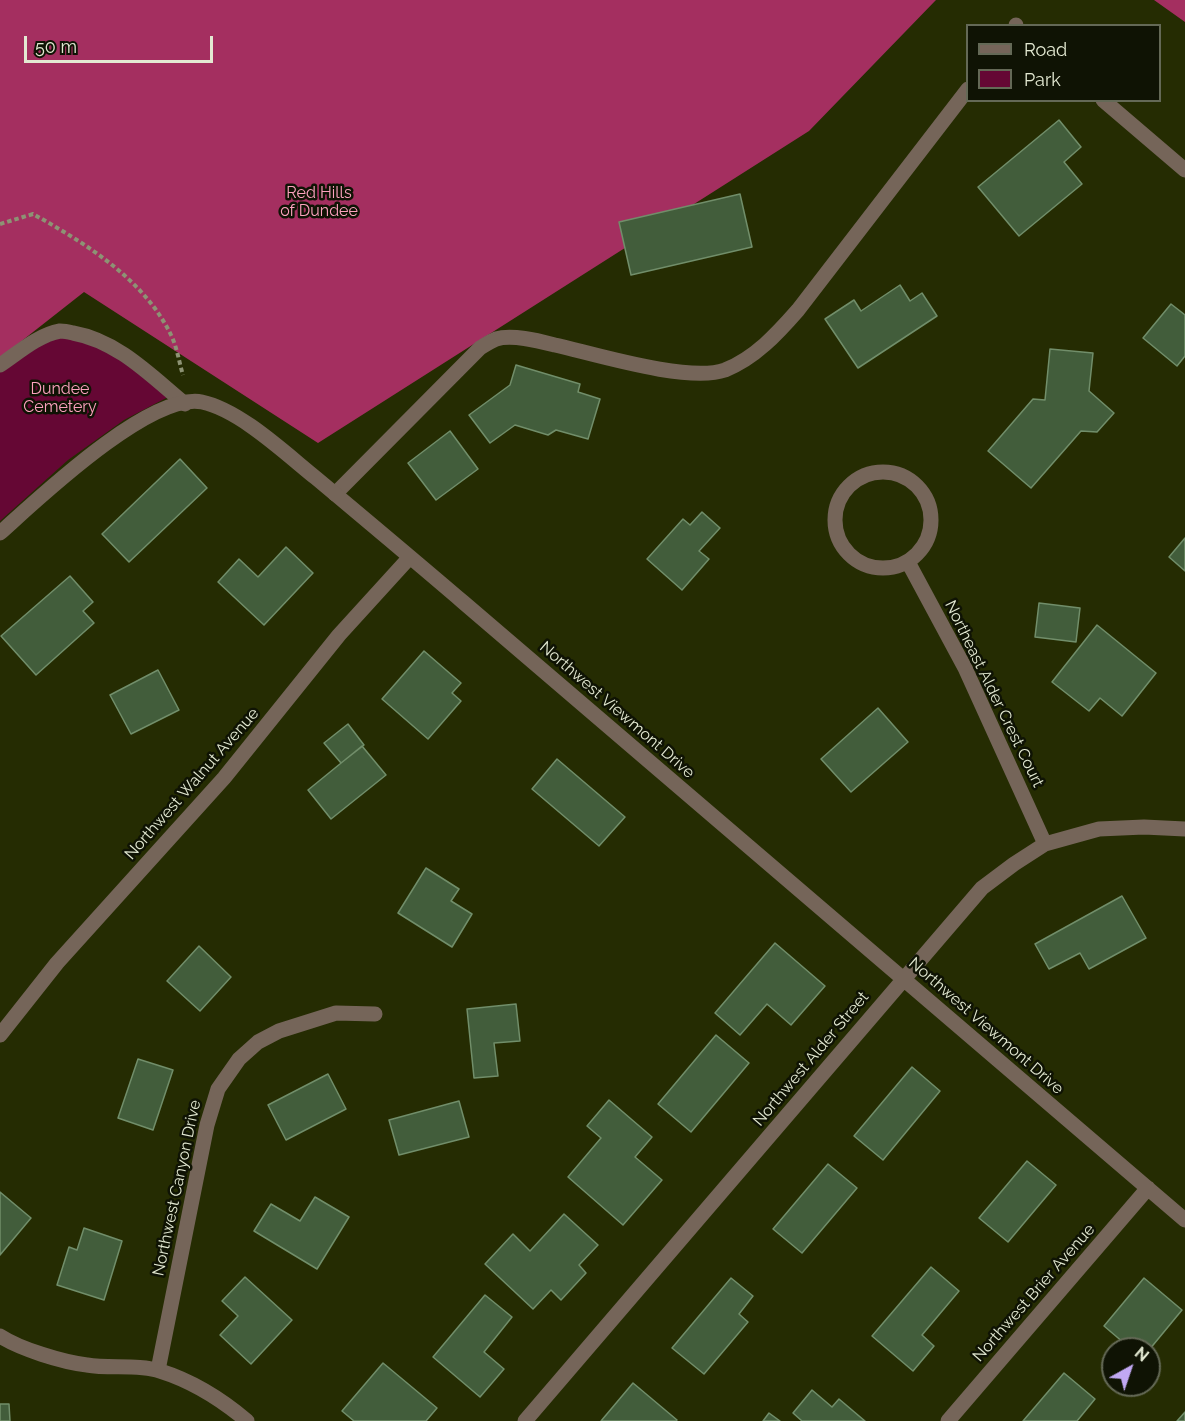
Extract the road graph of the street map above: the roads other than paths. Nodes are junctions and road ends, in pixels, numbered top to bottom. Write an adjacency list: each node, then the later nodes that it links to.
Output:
1 (966, 92): 6 (street)
2 (1105, 102): 3 (street)
3 (1185, 170)
4 (0, 365): 5 (street)
5 (188, 403): 6 (street, Northwest Viewmont Drive); 7 (street, Northwest Viewmont Drive)
6 (335, 494): 8 (street, Northwest Viewmont Drive)
7 (0, 533)
8 (410, 556): 12 (street, Northwest Viewmont Drive); 14 (street, Northwest Walnut Avenue)
9 (908, 562): 9 (street); 11 (street, Northeast Alder Crest Court)
10 (1185, 828): 11 (street, Northwest Alder Street)
11 (1045, 844): 12 (street, Northwest Alder Street)
12 (903, 979): 15 (street, Northwest Viewmont Drive); 20 (street, Northwest Alder Street)
13 (375, 1014): 18 (street, Northwest Canyon Drive)
14 (0, 1035)
15 (1148, 1188): 16 (street, Northwest Viewmont Drive); 21 (street, Northwest Brier Avenue)
16 (1185, 1220)
17 (0, 1336): 18 (street)
18 (158, 1370): 19 (street)
19 (247, 1421)
20 (525, 1421)
21 (948, 1421)

